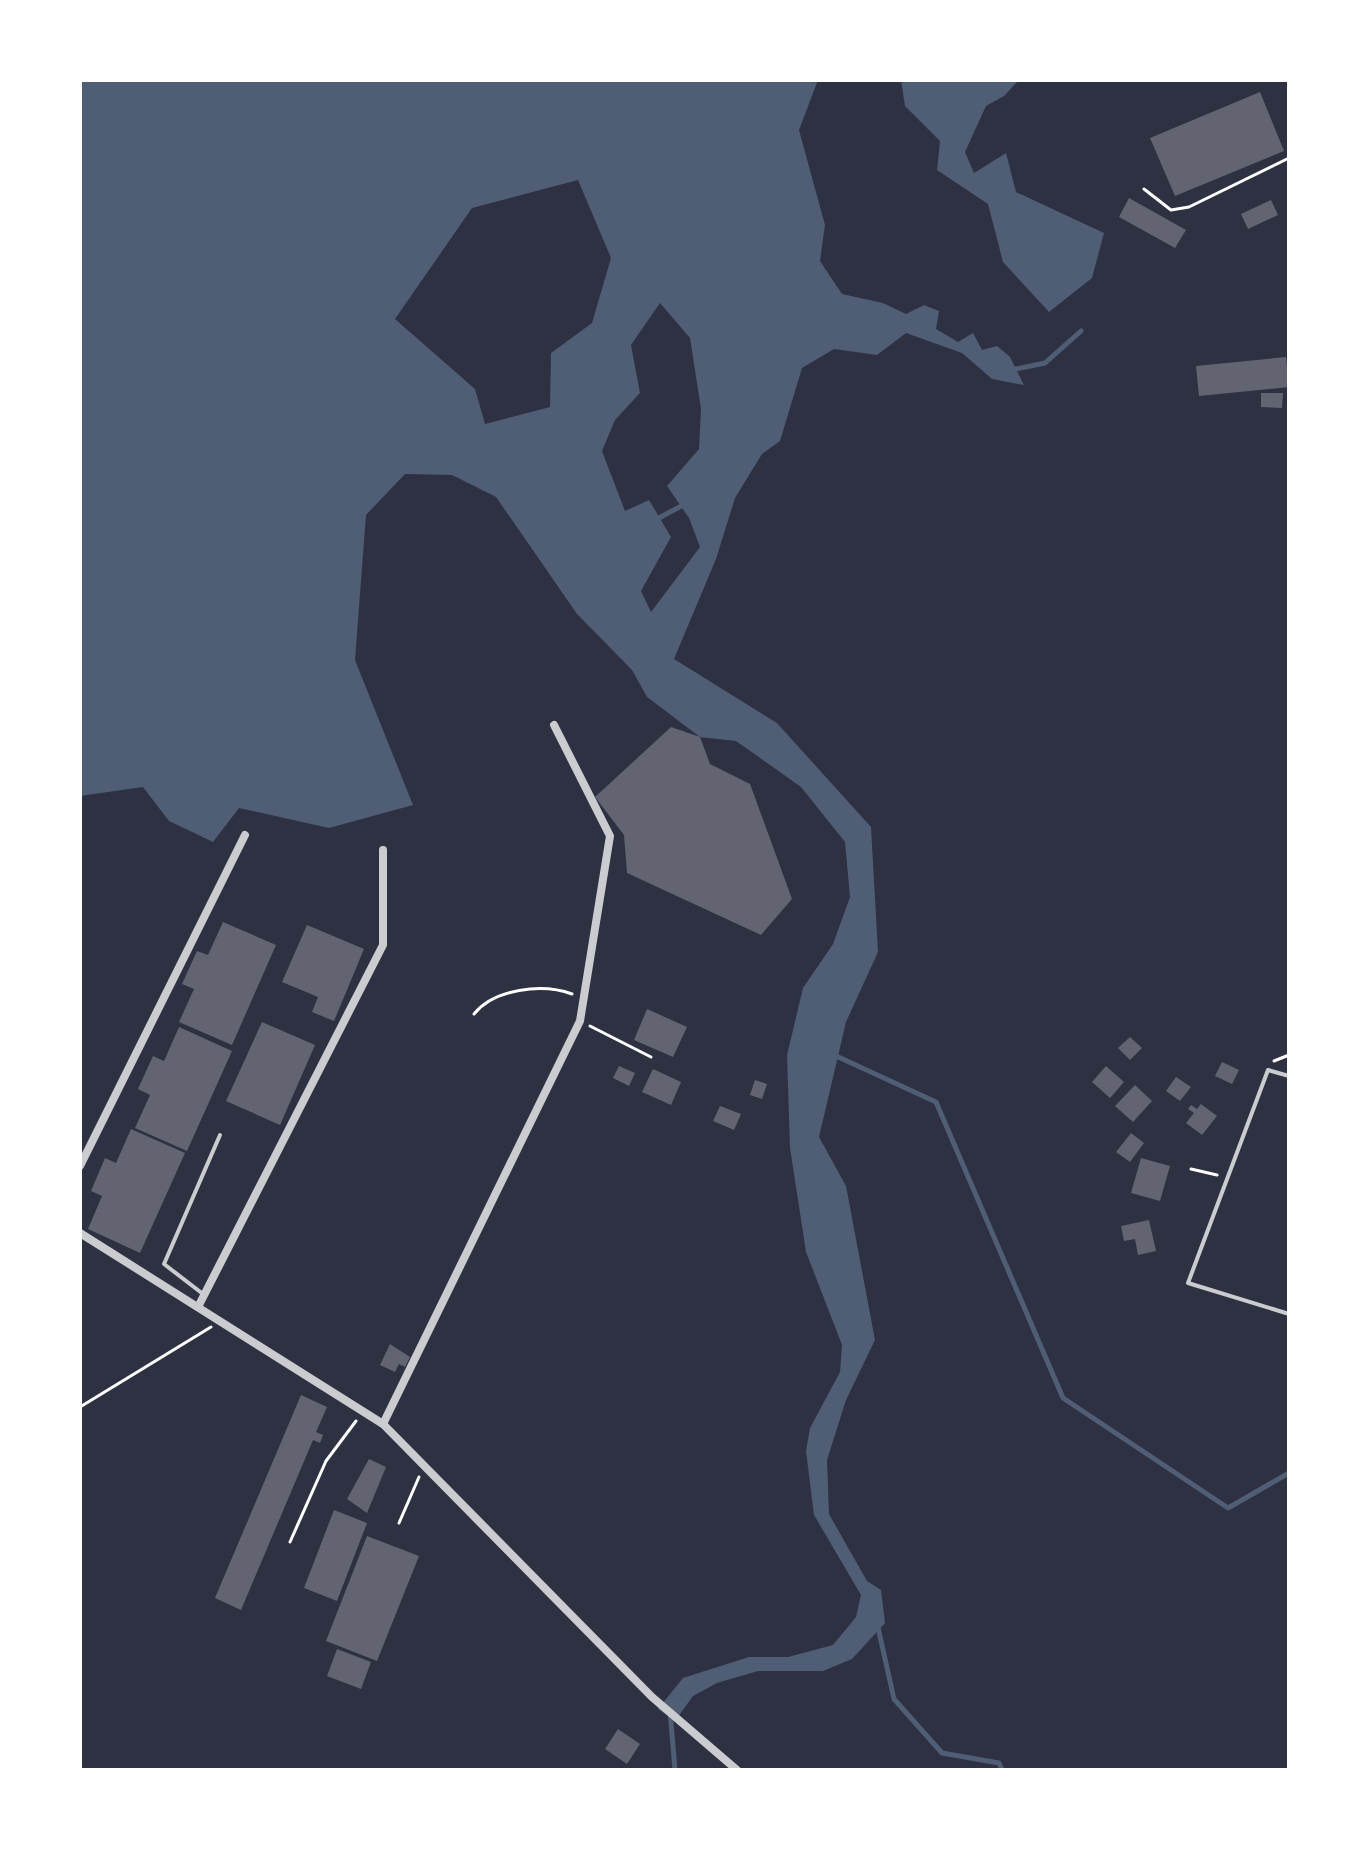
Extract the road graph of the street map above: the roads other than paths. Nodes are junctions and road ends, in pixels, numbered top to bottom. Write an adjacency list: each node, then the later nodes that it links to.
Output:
1 (554, 725): 11 (street)
2 (245, 835): 6 (street)
3 (383, 850): 8 (street)
4 (1289, 1076): 10 (lane)
5 (220, 1135): 8 (lane)
6 (80, 1166)
7 (80, 1233): 9 (street)
8 (205, 1295): 9 (street)
9 (198, 1307): 11 (street)
10 (1289, 1314)
11 (383, 1424): 12 (street)
12 (737, 1770)

